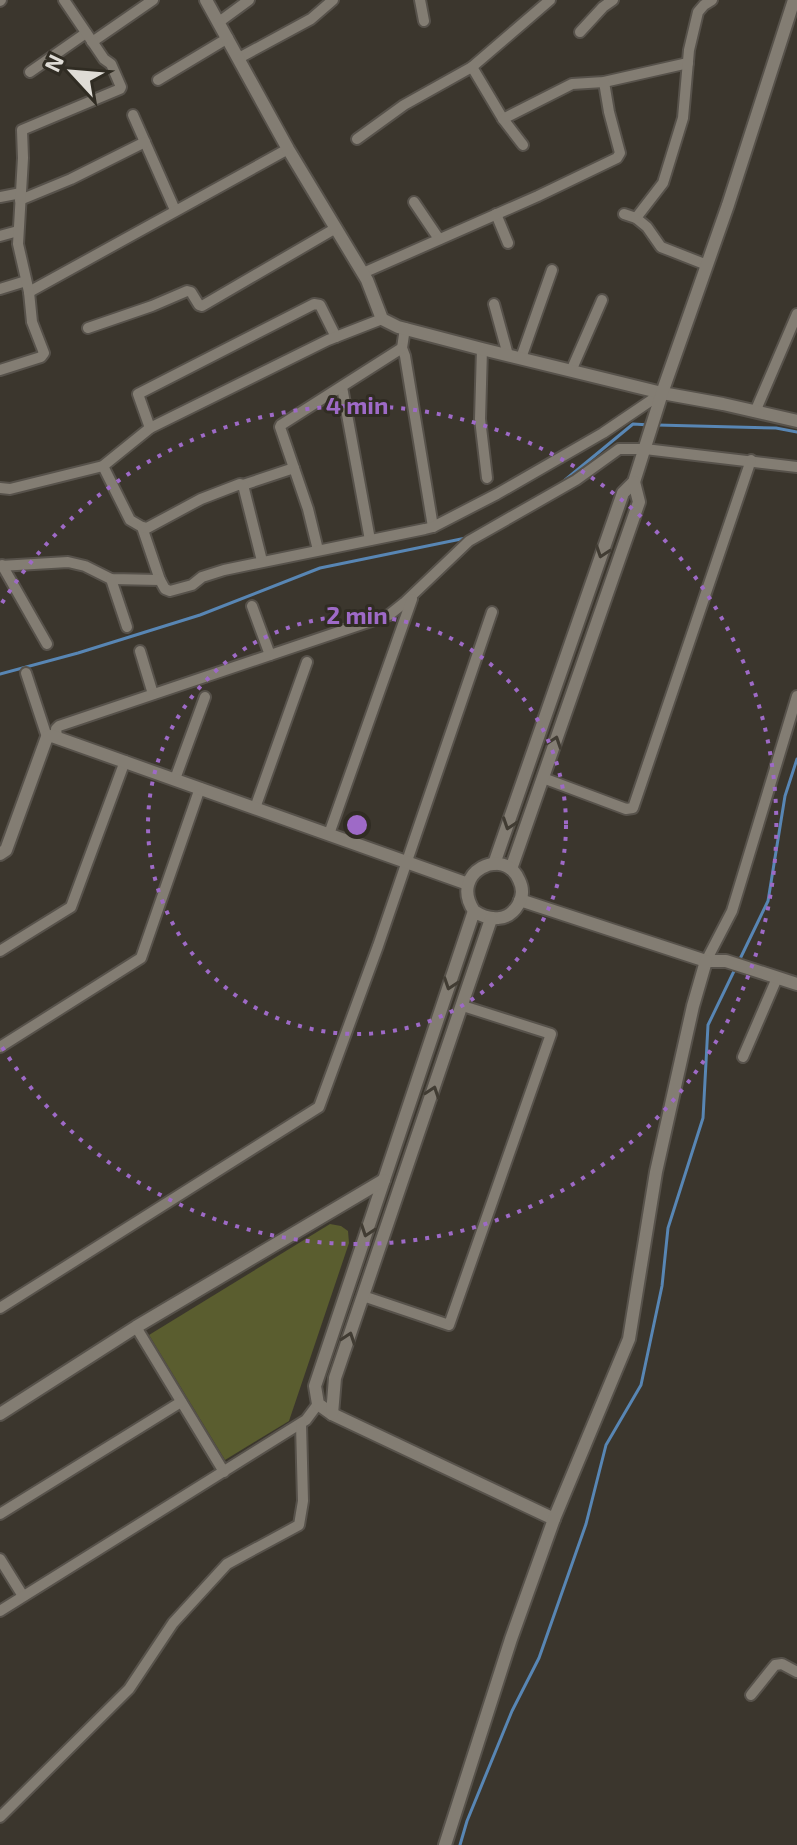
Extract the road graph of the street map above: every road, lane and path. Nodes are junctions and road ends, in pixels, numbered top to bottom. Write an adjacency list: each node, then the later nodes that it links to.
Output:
1 (64, 0): 14 (street)
2 (153, 0): 14 (street)
3 (206, 0): 12 (street)
4 (249, 0): 12 (street)
5 (333, 0): 16 (street)
6 (420, 0): 11 (street)
7 (550, 0): 18 (street)
8 (613, 0): 13 (street)
9 (712, 0): 17 (street)
10 (794, 0): 40 (street)
11 (424, 21)
12 (219, 22): 15 (street)
13 (580, 32)
14 (89, 37): 19 (street); 29 (street)
15 (228, 38): 16 (street); 20 (street)
16 (239, 58): 27 (street)
17 (688, 63): 21 (street); 34 (street)
18 (472, 67): 23 (street); 24 (street)
19 (30, 72)
20 (158, 80)
21 (604, 82): 23 (street); 32 (street)
22 (133, 115): 25 (street)
23 (503, 119): 26 (street)
24 (357, 139)
25 (145, 142): 29 (street); 31 (street)
26 (523, 145)
27 (288, 149): 31 (street); 35 (street)
28 (0, 197): 29 (street)
29 (20, 197): 36 (street)
30 (414, 202): 38 (street)
31 (175, 210): 43 (street)
32 (496, 214): 38 (street); 39 (street)
33 (624, 214): 34 (street)
34 (636, 218): 40 (street)
35 (336, 228): 42 (street); 49 (street)
36 (18, 231): 37 (street); 43 (street)
37 (0, 236)
38 (439, 239): 42 (street)
39 (508, 243)
40 (707, 265): 58 (street)
41 (552, 270): 54 (street)
42 (363, 273): 48 (street)
43 (28, 287): 44 (street); 55 (street)
44 (0, 289)
45 (602, 300): 56 (street)
46 (494, 304): 54 (street)
47 (796, 317): 59 (street)
48 (382, 319): 50 (street); 51 (street)
49 (88, 328)
50 (405, 328): 52 (street); 53 (street)
51 (336, 337): 61 (street); 61 (street)
52 (402, 348): 57 (street); 72 (street)
53 (482, 349): 54 (street); 67 (street)
54 (514, 357): 56 (street)
55 (0, 370)
56 (571, 371): 58 (street)
57 (342, 387): 66 (street); 73 (street)
58 (662, 393): 59 (street); 62 (street); 72 (street)
59 (755, 412): 60 (street)
60 (797, 421)
61 (150, 428): 64 (street)
62 (645, 449): 63 (street); 68 (street); 79 (street)
63 (751, 460): 65 (street); 93 (street)
64 (103, 466): 70 (street); 71 (street)
65 (797, 467)
66 (294, 468): 69 (street); 74 (street)
67 (487, 478)
68 (634, 482): 93 (street, one-way to 68); 100 (street, one-way to 100)
69 (243, 485): 71 (street); 75 (street)
70 (0, 488)
71 (142, 527): 78 (street)
72 (433, 527): 73 (street)
73 (370, 540): 74 (street)
74 (318, 550): 75 (street)
75 (262, 561): 78 (street)
76 (1, 566): 77 (street); 83 (street)
77 (111, 579): 78 (street); 82 (street)
78 (160, 580)
79 (414, 594): 85 (street); 97 (street)
80 (252, 606): 85 (street)
81 (492, 612): 99 (street)
82 (127, 627)
83 (47, 644)
84 (140, 651): 88 (street)
85 (270, 655): 88 (street)
86 (307, 662): 96 (street)
87 (26, 673): 91 (street)
88 (153, 694): 91 (street)
89 (797, 696): 107 (street)
90 (205, 697): 94 (street)
91 (52, 737): 92 (street); 98 (street)
92 (125, 761): 94 (street); 106 (street)
93 (543, 778): 101 (street)
94 (175, 779): 95 (street)
95 (200, 788): 96 (street); 111 (street)
96 (255, 808): 97 (street)
97 (329, 834): 99 (street)
98 (0, 854)
99 (407, 862): 102 (street); 115 (street)
100 (494, 864): 101 (street); 102 (street)
101 (511, 869): 103 (street)
102 (468, 884): 104 (street)
103 (520, 900): 105 (street); 107 (street)
104 (474, 911): 105 (street); 113 (street, one-way to 113)
105 (491, 919): 110 (street)
106 (0, 951)
107 (706, 961): 108 (street); 124 (street)
108 (773, 976): 109 (street); 112 (street)
109 (797, 984)
110 (463, 1006): 114 (street, one-way to 110); 114 (street)
111 (0, 1047)
112 (743, 1057)
113 (384, 1180): 116 (street); 118 (street, one-way to 118)
114 (363, 1296): 120 (street, one-way to 114)
115 (0, 1308)
116 (136, 1327): 117 (street); 119 (street)
117 (181, 1402): 122 (street); 123 (street)
118 (318, 1404): 120 (street); 121 (street)
119 (0, 1414)
120 (332, 1414): 124 (street)
121 (301, 1424): 122 (street); 130 (street)
122 (224, 1472): 126 (street)
123 (0, 1514)
124 (554, 1519): 131 (street)
125 (0, 1559): 126 (street)
126 (23, 1596): 127 (street)
127 (0, 1611)
128 (797, 1672): 129 (street)
129 (751, 1695)
130 (0, 1817)
131 (445, 1845)

